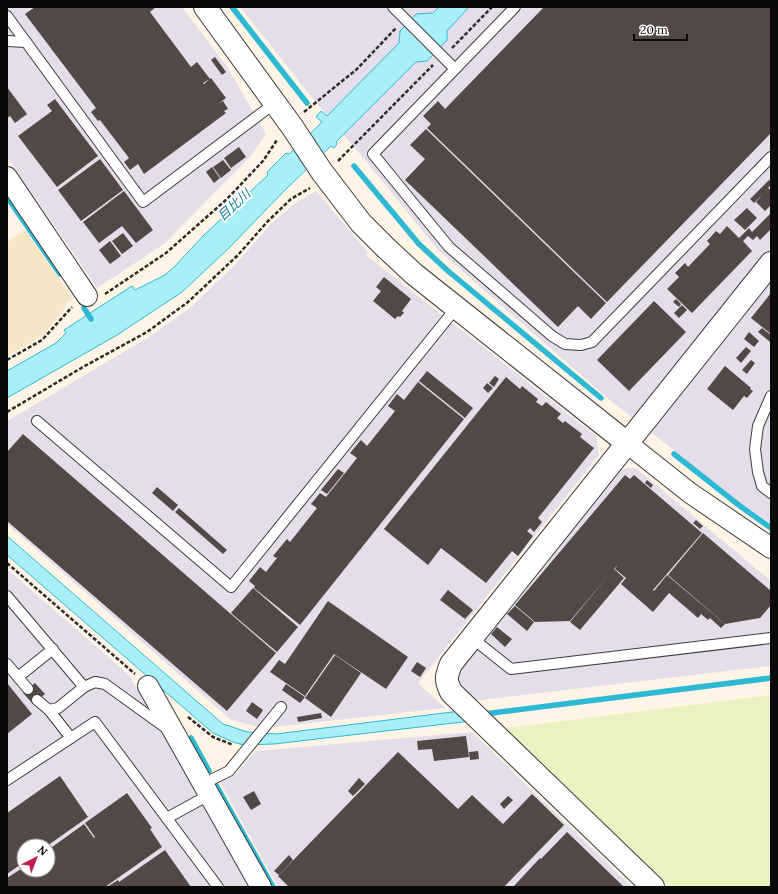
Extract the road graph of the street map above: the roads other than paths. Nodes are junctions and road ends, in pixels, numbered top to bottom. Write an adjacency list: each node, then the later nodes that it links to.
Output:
1 (205, 7): 8 (street)
2 (393, 7): 7 (lane)
3 (515, 7): 7 (lane)
4 (7, 16): 6 (lane)
5 (7, 41): 6 (lane)
6 (26, 42): 8 (lane)
7 (455, 69): 9 (lane)
8 (275, 103): 13 (street)
9 (771, 157)
10 (7, 177): 12 (street)
11 (771, 263): 16 (street)
12 (87, 296)
13 (456, 308): 15 (lane); 16 (street)
14 (771, 396): 18 (lane)
15 (37, 421)
16 (627, 442): 17 (street); 22 (street)
17 (690, 493): 19 (street); 20 (street)
18 (771, 493)
19 (771, 548)
20 (771, 563)
21 (7, 596): 24 (lane)
22 (472, 638): 23 (lane); 40 (street)
23 (771, 638)
24 (52, 649): 26 (lane); 28 (lane)
25 (7, 664): 26 (lane)
26 (18, 677): 29 (lane)
27 (148, 686): 33 (street)
28 (84, 687): 32 (lane); 33 (lane)
29 (28, 689)
30 (37, 700): 32 (lane)
31 (281, 707): 36 (lane)
32 (49, 710): 34 (lane)
33 (176, 735): 36 (street)
34 (71, 738): 35 (lane); 37 (lane)
35 (7, 780)
36 (206, 789): 37 (lane); 39 (street)
37 (167, 818): 38 (lane)
38 (218, 887)
39 (261, 887)
40 (653, 887)

